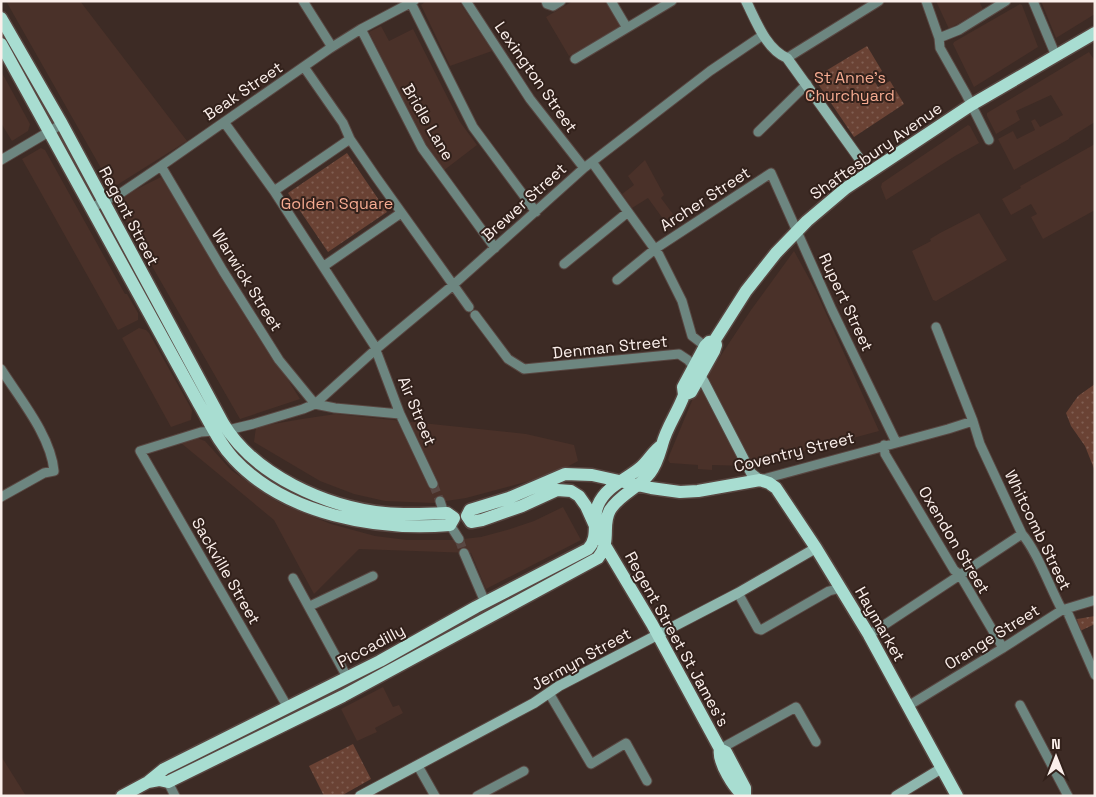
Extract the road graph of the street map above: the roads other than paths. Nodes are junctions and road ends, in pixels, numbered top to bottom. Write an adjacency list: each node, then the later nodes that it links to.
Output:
1 (303, 1): 18 (street)
2 (466, 1): 34 (street, Lexington Street)
3 (611, 1): 12 (street)
4 (672, 1): 12 (street)
5 (746, 1): 14 (street)
6 (879, 1): 20 (street)
7 (926, 1): 16 (street)
8 (1006, 1): 16 (street)
9 (1033, 1): 19 (street)
10 (412, 2): 13 (street, Beak Street); 40 (street)
11 (1, 18): 26 (main road, Regent Street)
12 (627, 28): 21 (street)
13 (361, 29): 18 (street, Beak Street); 44 (street, Bridle Lane)
14 (764, 35): 20 (street); 32 (street, Brewer Street)
15 (1093, 36): 19 (main road, Shaftesbury Avenue)
16 (939, 38): 24 (street)
17 (1, 44): 27 (main road, Regent Street)
18 (332, 47): 22 (street, Beak Street)
19 (1056, 56): 24 (main road, Shaftesbury Avenue)
20 (787, 58): 23 (street)
21 (574, 59)
22 (304, 67): 25 (street, Beak Street); 29 (street)
23 (807, 84): 28 (street); 36 (street)
24 (971, 105): 30 (street); 36 (main road, Shaftesbury Avenue)
25 (224, 122): 33 (street, Beak Street); 37 (street)
26 (62, 124): 27 (street); 38 (main road, Regent Street)
27 (50, 131): 31 (street); 39 (main road, Regent Street)
28 (758, 132)
29 (350, 139): 37 (street); 42 (street)
30 (989, 140)
31 (1, 160)
32 (592, 162): 34 (street, Brewer Street); 41 (street)
33 (161, 166): 38 (street, Beak Street); 57 (street, Warwick Street)
34 (584, 168): 40 (street, Brewer Street)
35 (771, 173): 43 (street, Rupert Street); 45 (street, Archer Street)
36 (866, 175): 43 (main road, Shaftesbury Avenue)
37 (274, 191): 47 (street)
38 (104, 202): 39 (street, Beak Street); 60 (main road, Regent Street)
39 (91, 208): 61 (main road, Regent Street)
40 (536, 212): 44 (street, Brewer Street)
41 (628, 212): 45 (street); 46 (street)
42 (401, 213): 47 (street); 49 (street)
43 (797, 231): 53 (main road, Shaftesbury Avenue); 62 (street, Rupert Street)
44 (495, 248): 49 (street, Brewer Street)
45 (655, 250): 48 (street, Archer Street); 53 (street)
46 (564, 264)
47 (324, 266): 54 (street, Air Street)
48 (618, 280)
49 (452, 286): 50 (street); 54 (street, Brewer Street)
50 (469, 307)
51 (475, 315): 56 (street, Denman Street)
52 (936, 327): 59 (street, Whitcomb Street)
53 (710, 343): 56 (main road, Shaftesbury Avenue)
54 (375, 350): 57 (street, Brewer Street); 58 (street, Air Street)
55 (1, 369): 69 (street)
56 (697, 371): 63 (main road, Shaftesbury Avenue); 65 (street)
57 (315, 404): 58 (street); 60 (street)
58 (400, 414): 67 (street, Air Street)
59 (973, 420): 62 (street, Coventry Street); 74 (street, Whitcomb Street)
60 (228, 430): 61 (street); 72 (main road, Regent Street)
61 (214, 431): 72 (main road, Regent Street); 95 (street, Sackville Street)
62 (896, 442): 64 (street, Coventry Street)
63 (662, 445): 66 (main road, Shaftesbury Avenue); 68 (main road, Shaftesbury Avenue)
64 (884, 446): 65 (street, Coventry Street); 79 (street, Oxendon Street)
65 (760, 480): 68 (main road, Coventry Street); 77 (main road, Haymarket)
66 (620, 481): 68 (main road, Coventry Street); 72 (main road, Regent Street); 73 (main road, Shaftesbury Avenue)
67 (433, 484)
68 (636, 485): 76 (main road, Shaftesbury Avenue)
69 (1, 497)
70 (544, 497): 72 (main road, Regent Street); 73 (main road, Regent Street St James's)
71 (440, 500): 72 (street)
72 (454, 518): 75 (street)
73 (595, 526): 76 (main road, Regent Street St James's); 85 (main road, Piccadilly)
74 (1022, 534): 79 (street); 87 (street, Whitcomb Street)
75 (459, 539)
76 (605, 546): 89 (main road, Regent Street St James's); 104 (main road, Piccadilly)
77 (816, 548): 82 (main road, Haymarket); 83 (street, Jermyn Street)
78 (464, 553): 85 (street)
79 (960, 575): 88 (street); 90 (street, Oxendon Street)
80 (373, 576): 86 (street)
81 (293, 578): 86 (street)
82 (841, 588): 83 (street); 88 (main road, Haymarket)
83 (738, 592): 89 (street, Jermyn Street)
84 (1095, 600): 87 (street, Orange Street)
85 (485, 602): 92 (main road, Piccadilly)
86 (310, 606): 92 (street)
87 (1062, 610): 90 (street, Orange Street); 91 (street, Whitcomb Street)
88 (869, 634): 96 (main road, Haymarket)
89 (657, 635): 93 (street, Jermyn Street); 98 (main road, Regent Street St James's)
90 (1003, 648): 96 (street, Orange Street)
91 (1095, 675)
92 (347, 677): 95 (main road, Piccadilly)
93 (549, 693): 99 (street, Jermyn Street); 102 (street)
94 (1020, 705): 106 (street)
95 (287, 706): 103 (main road, Piccadilly)
96 (908, 706): 100 (main road, Haymarket)
97 (816, 742): 98 (street)
98 (720, 749): 105 (main road, Regent Street St James's)
99 (418, 766): 109 (street, Jermyn Street); 110 (street)
100 (942, 768): 112 (street); 113 (main road, Haymarket)
101 (524, 770): 111 (street)
102 (647, 781)
103 (148, 782): 104 (main road, Piccadilly); 107 (main road, Piccadilly)
104 (168, 782): 108 (street)
105 (745, 795)
106 (1065, 795)
107 (122, 796)
108 (175, 796)
109 (360, 796)
110 (435, 796)
111 (477, 796)
112 (896, 796)
113 (957, 796)

